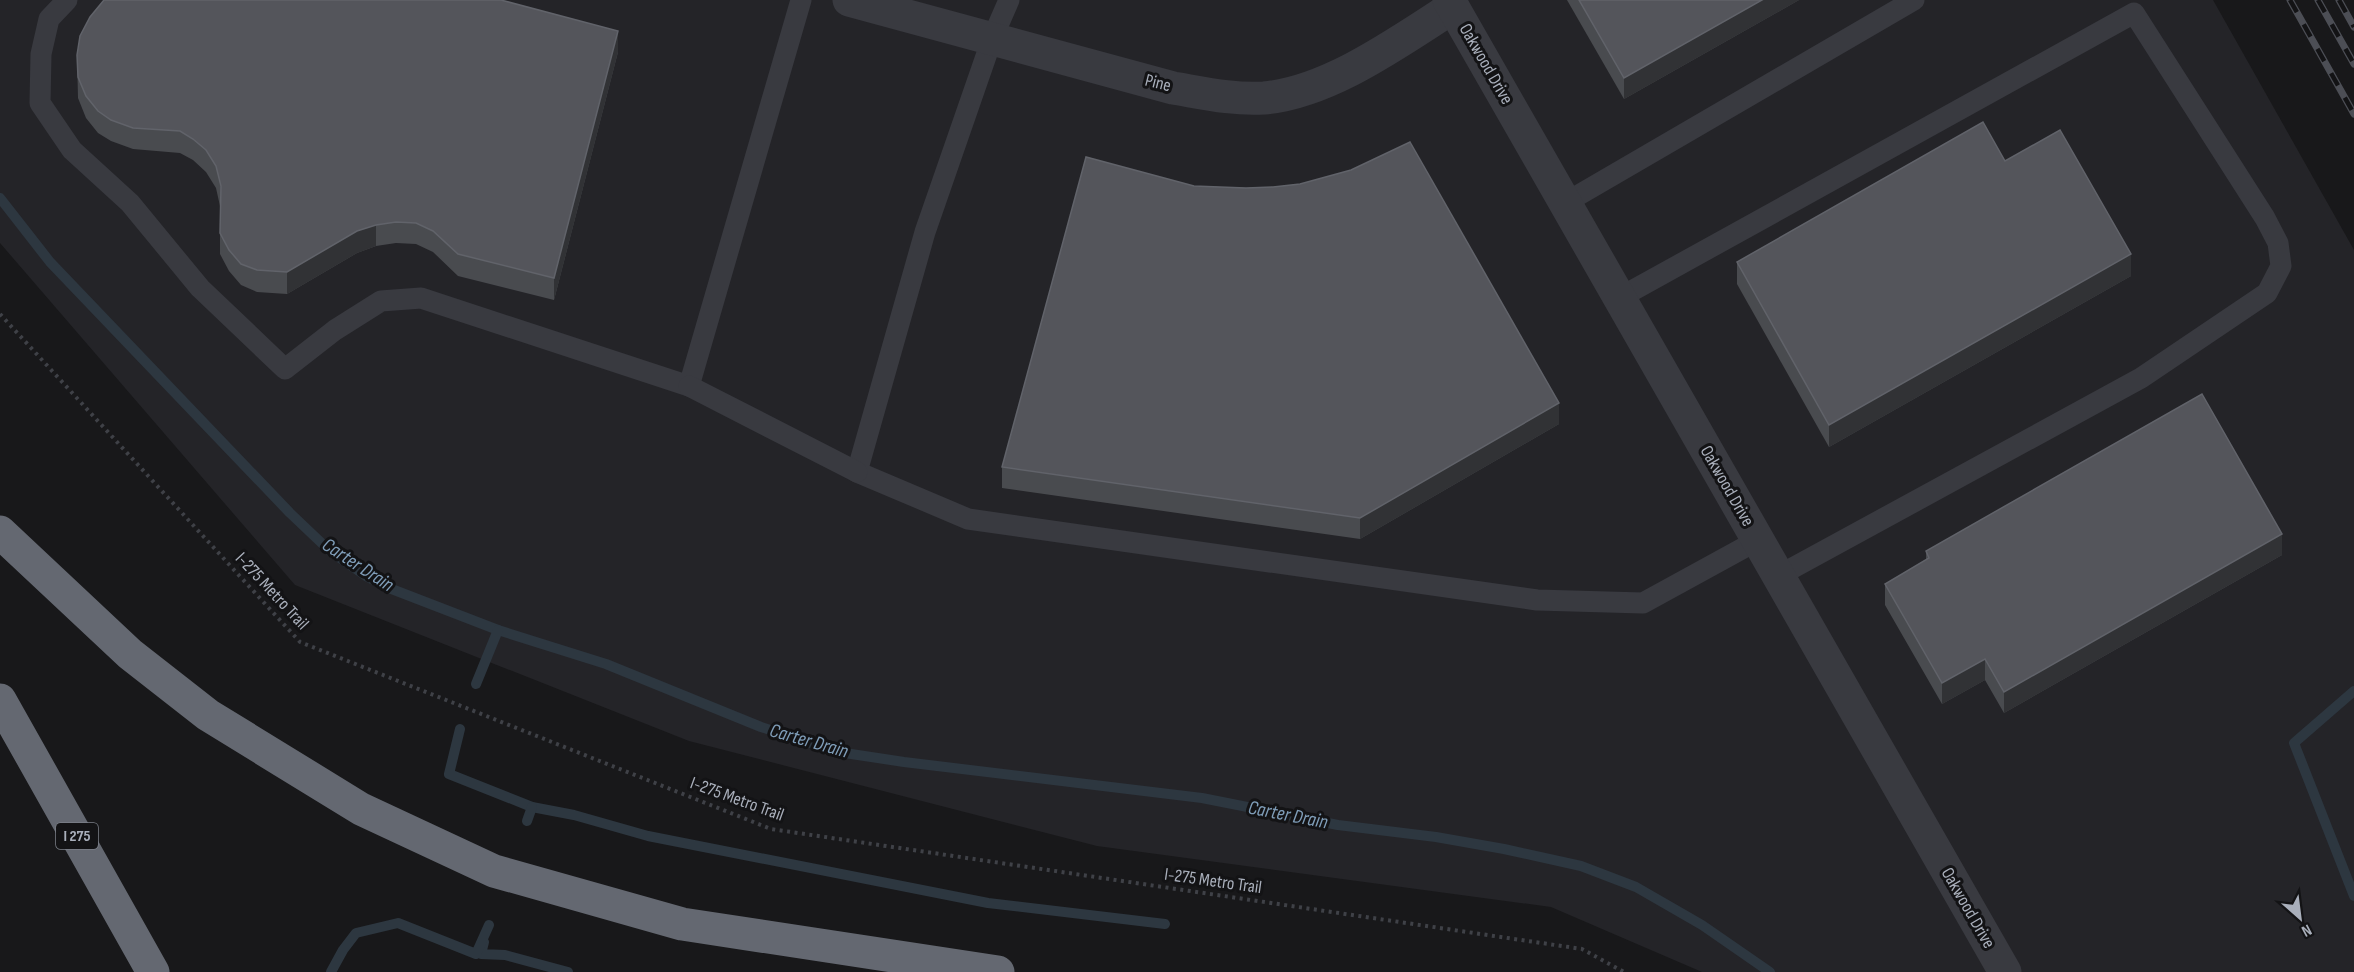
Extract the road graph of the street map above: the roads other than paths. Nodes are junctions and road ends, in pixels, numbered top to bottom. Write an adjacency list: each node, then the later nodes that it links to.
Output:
1 (67, 0): 10 (lane)
2 (801, 0): 10 (lane)
3 (849, 0): 7 (street, Pine)
4 (1009, 0): 7 (lane)
5 (1914, 0): 8 (lane)
6 (1451, 4): 7 (street, Pine); 8 (street, Oakwood Drive)
7 (992, 39): 11 (lane)
8 (1565, 203): 9 (street, Oakwood Drive)
9 (1619, 298): 13 (street, Oakwood Drive); 14 (lane)
10 (689, 386): 11 (lane)
11 (857, 472): 13 (lane)
12 (0, 532): 17 (highway)
13 (1758, 540): 14 (street, Oakwood Drive)
14 (1778, 576): 18 (street, Oakwood Drive)
15 (0, 700): 16 (highway, I 275)
16 (153, 972)
17 (998, 972)
18 (2005, 972)

